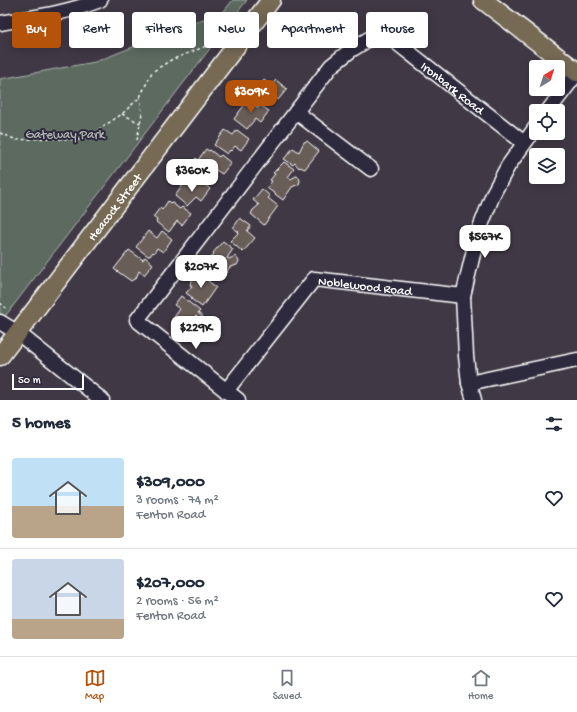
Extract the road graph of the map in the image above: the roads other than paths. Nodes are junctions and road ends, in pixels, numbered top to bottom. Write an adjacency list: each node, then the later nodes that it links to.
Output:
1 (100, 0): 4 (street)
2 (271, 0): 14 (main road, Heacock Street)
3 (483, 0): 5 (main road)
4 (0, 23)
5 (577, 72): 6 (street)
6 (553, 104)
7 (296, 112): 9 (street, Ironbark Road); 10 (street); 18 (street)
8 (529, 136): 9 (street)
9 (524, 143): 11 (street)
10 (371, 169)
11 (463, 296): 17 (street); 18 (street, Noblewood Road)
12 (3, 310): 14 (street)
13 (0, 322): 14 (street)
14 (18, 333): 15 (main road, Heacock Street); 19 (street)
15 (0, 356)
16 (577, 360): 17 (street)
17 (469, 383): 21 (street)
18 (226, 391): 20 (street)
19 (102, 400)
20 (238, 400)
21 (474, 400)

